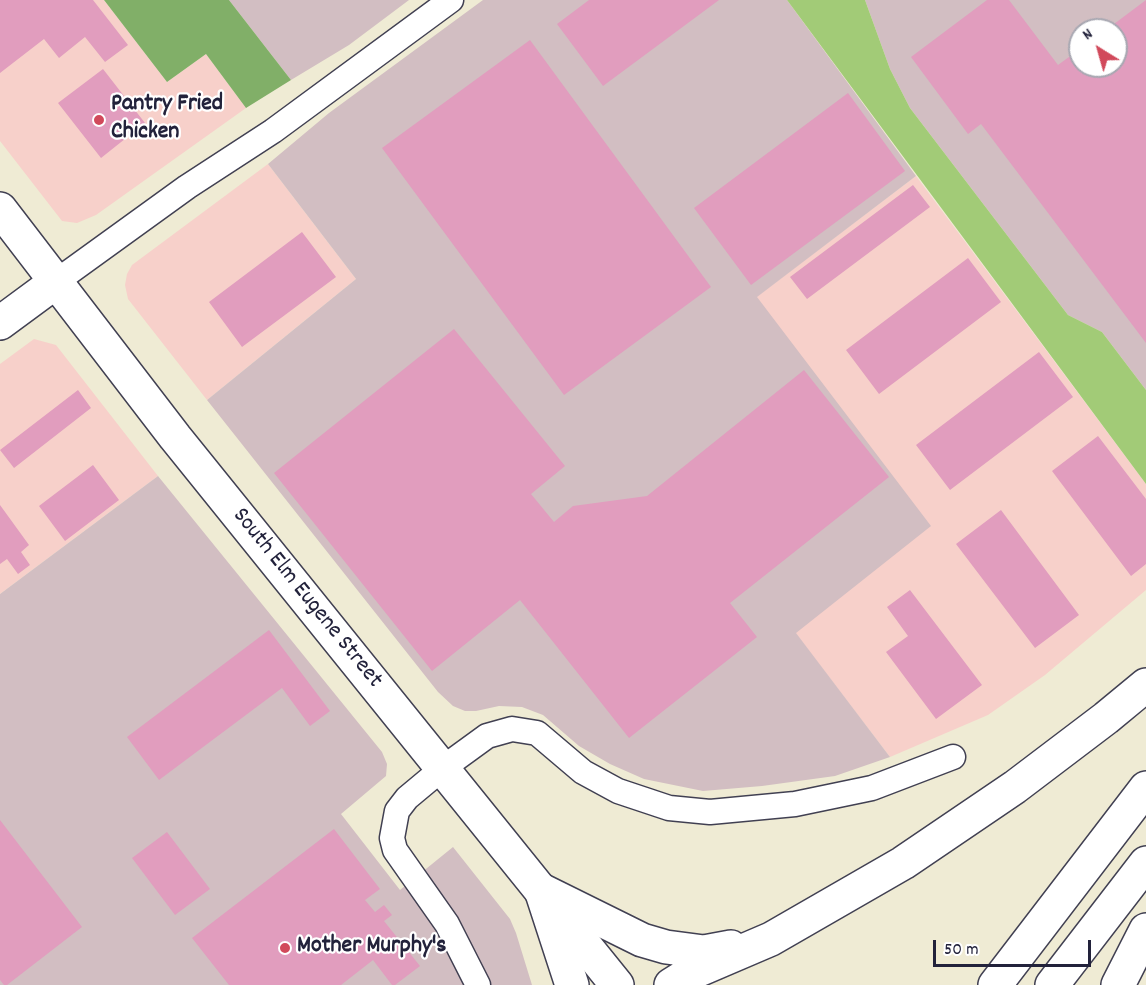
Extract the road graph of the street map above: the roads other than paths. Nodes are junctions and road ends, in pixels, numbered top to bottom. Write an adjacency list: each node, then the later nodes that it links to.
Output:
1 (451, 0): 3 (street)
2 (0, 209): 3 (main road, South Elm Eugene Street)
3 (57, 281): 4 (main road); 7 (main road, South Elm Eugene Street)
4 (0, 323)
5 (1146, 685): 12 (main road)
6 (953, 758): 7 (street)
7 (443, 768): 10 (main road, South Elm Eugene Street); 13 (street)
8 (1146, 788): 17 (main road)
9 (1146, 863): 18 (main road)
10 (541, 890): 12 (main road); 14 (main road); 15 (main road, South Elm Eugene Street)
11 (1146, 930): 19 (main road)
12 (771, 939): 16 (main road)
13 (478, 985)
14 (572, 985)
15 (617, 985)
16 (671, 985)
17 (995, 985)
18 (1052, 985)
19 (1118, 985)

